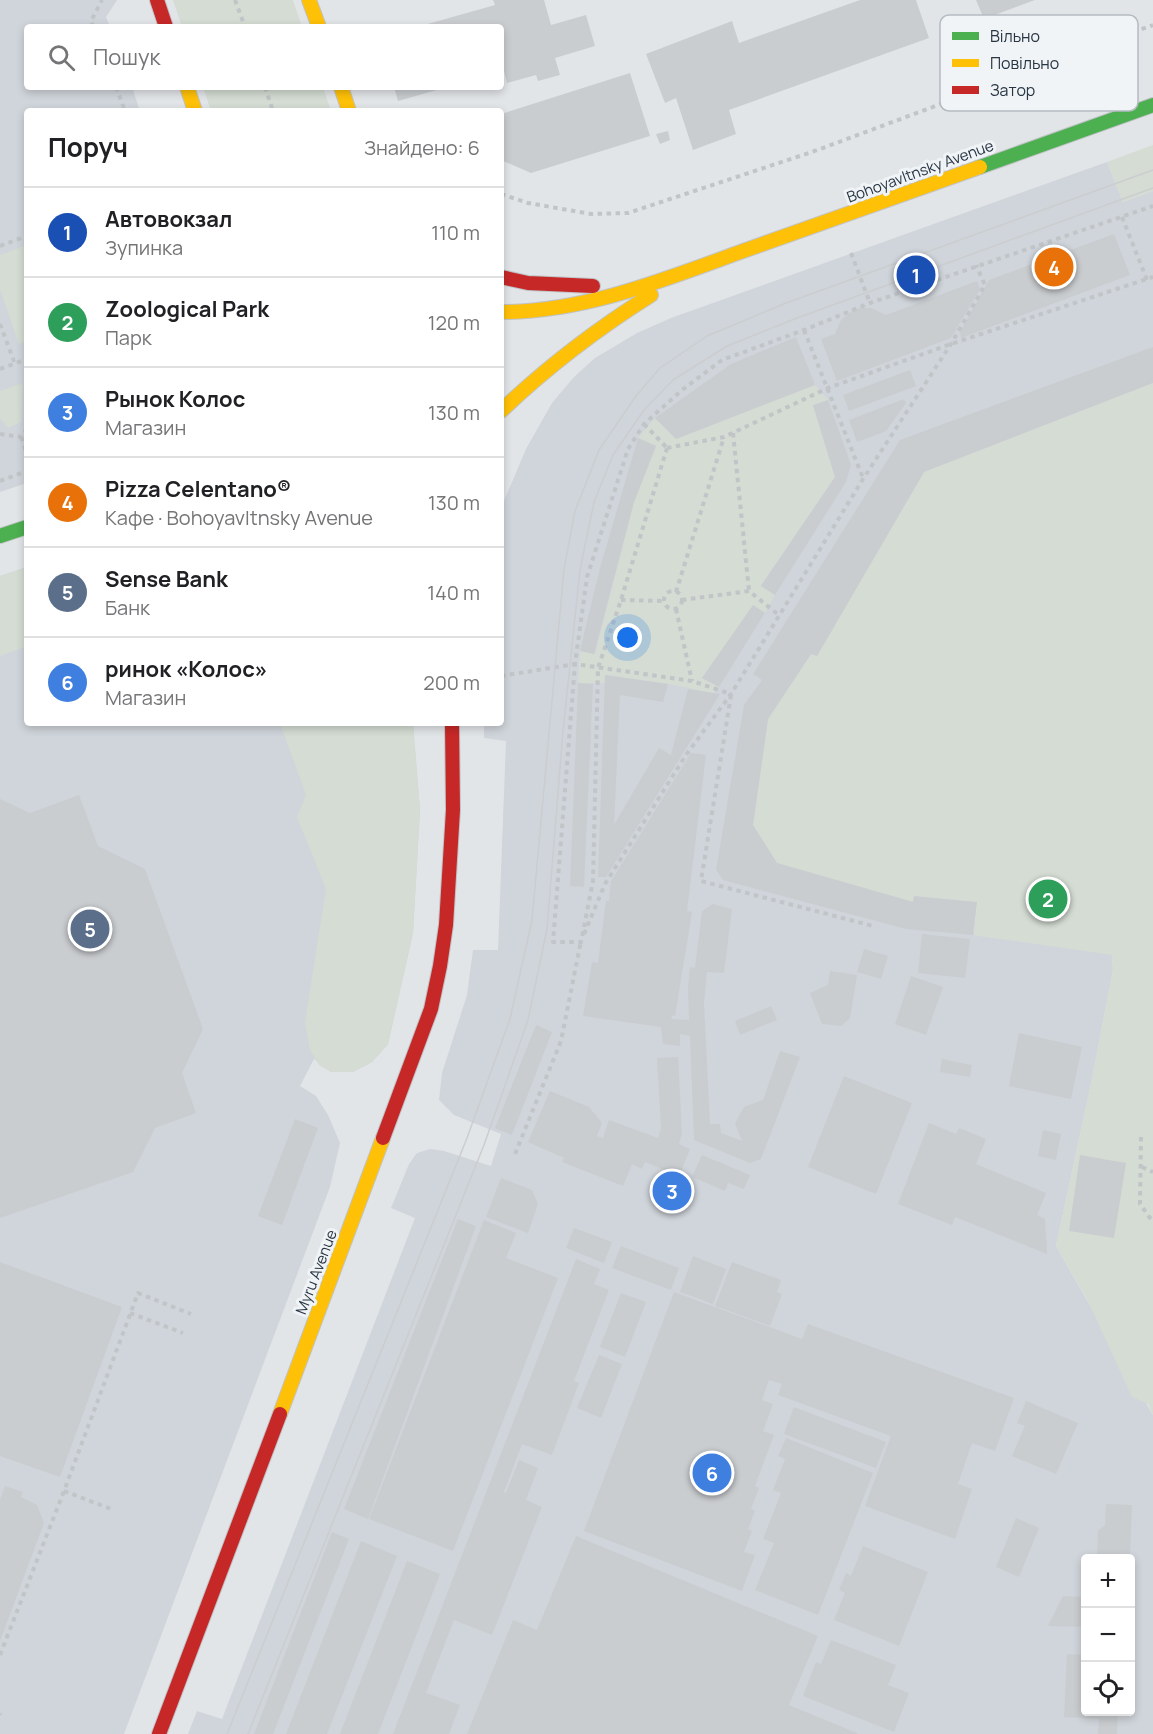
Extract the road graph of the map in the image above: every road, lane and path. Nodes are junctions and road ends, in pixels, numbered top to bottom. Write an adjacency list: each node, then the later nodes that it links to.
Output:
1 (102, 0): 5 (path)
2 (156, 0): 6 (main road)
3 (235, 0): 7 (path)
4 (309, 0): 8 (main road)
5 (92, 24)
6 (165, 24)
7 (244, 24)
8 (318, 24)
9 (1153, 25): 10 (path)
10 (1138, 31)
11 (117, 90): 17 (path)
12 (188, 90): 18 (main road)
13 (266, 90): 19 (path)
14 (342, 90): 20 (main road)
15 (940, 104): 23 (path)
16 (1153, 105): 21 (main road, Bohoyavltnsky Avenue)
17 (124, 108)
18 (194, 108)
19 (272, 108)
20 (348, 108)
21 (1138, 110)
22 (1136, 111): 30 (main road, Bohoyavltnsky Avenue)
23 (504, 195)
24 (1153, 206): 25 (path)
25 (1122, 216): 29 (path); 33 (path)
26 (24, 237): 27 (path)
27 (0, 246)
28 (851, 253): 35 (path)
29 (976, 265): 35 (path); 39 (path)
30 (699, 268): 34 (main road, Bohoyavltnsky Avenue); 44 (main road, Bohoyavltnsky Avenue)
31 (504, 277): 34 (main road)
32 (1153, 277): 33 (path)
33 (1147, 280): 39 (path)
34 (660, 281): 36 (main road, Bohoyavltnsky Avenue)
35 (870, 303): 38 (path)
36 (504, 312)
37 (0, 324): 41 (path)
38 (804, 330): 43 (path); 45 (path)
39 (951, 344): 43 (path); 54 (path)
40 (24, 360): 41 (path)
41 (15, 364): 42 (path)
42 (0, 369)
43 (828, 388): 47 (path); 54 (path)
44 (504, 408)
45 (644, 424): 52 (path); 65 (path)
46 (24, 433): 49 (path)
47 (733, 433): 50 (path); 58 (path)
48 (0, 434): 49 (path)
49 (21, 437): 51 (path)
50 (724, 437): 52 (path); 59 (path)
51 (24, 446)
52 (667, 448): 60 (path)
53 (24, 472): 55 (path)
54 (863, 479): 64 (path)
55 (0, 481)
56 (24, 528): 57 (main road)
57 (0, 536)
58 (748, 591): 61 (path); 64 (path)
59 (676, 592): 61 (path); 62 (path)
60 (621, 600): 62 (path); 66 (path)
61 (682, 600): 63 (path)
62 (664, 601): 63 (path)
63 (676, 609): 68 (path)
64 (780, 616): 69 (path)
65 (575, 664): 66 (path); 67 (path); 74 (path)
66 (598, 668): 68 (path); 74 (path)
67 (504, 676)
68 (692, 681): 69 (path)
69 (731, 694): 73 (path); 74 (path)
70 (452, 726): 72 (main road, Myru Avenue)
71 (437, 745): 72 (main road, Myru Avenue)
72 (453, 810): 86 (main road, Myru Avenue)
73 (873, 926)
74 (580, 942): 76 (path)
75 (1141, 1137): 77 (path)
76 (515, 1154)
77 (1142, 1167): 78 (path); 79 (path)
78 (1153, 1172)
79 (1153, 1222)
80 (130, 1313): 81 (path); 82 (path); 83 (path)
81 (191, 1314)
82 (183, 1334)
83 (64, 1491): 84 (path); 85 (path)
84 (111, 1509)
85 (0, 1655)
86 (159, 1734)

